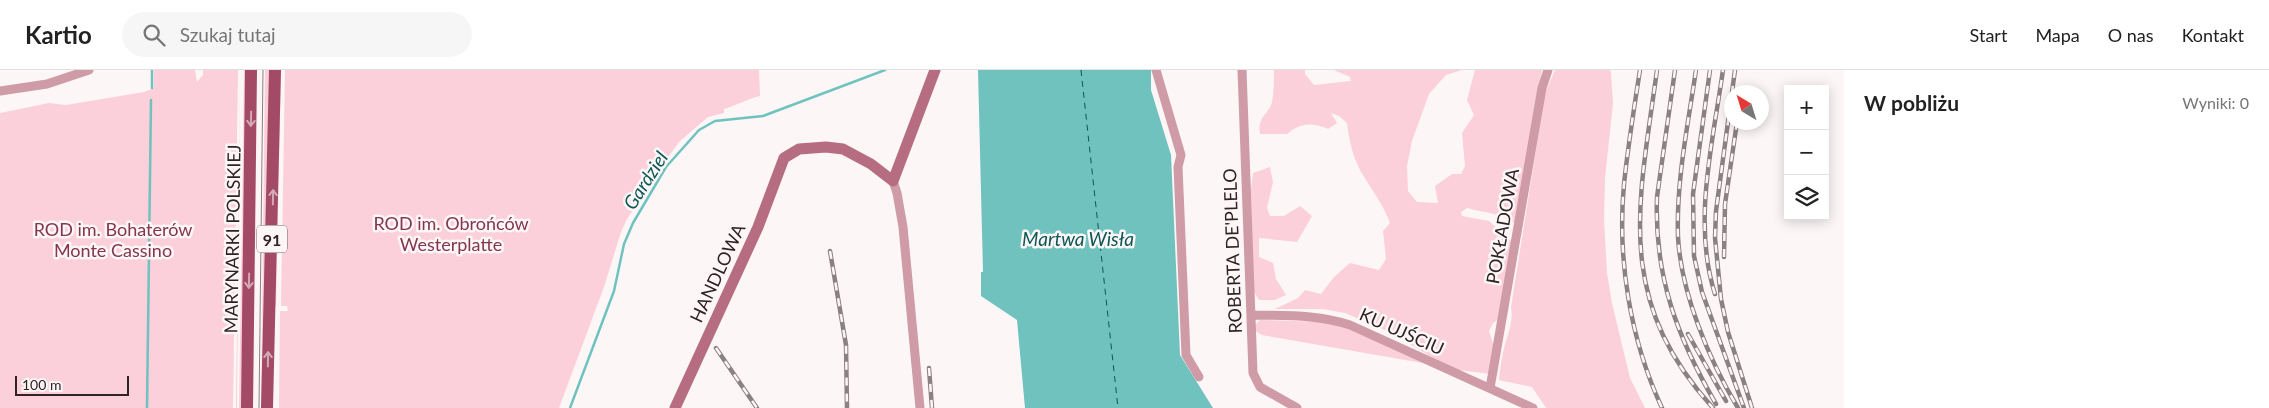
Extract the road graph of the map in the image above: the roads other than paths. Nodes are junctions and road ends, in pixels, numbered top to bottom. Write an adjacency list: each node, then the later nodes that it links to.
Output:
1 (90, 70): 8 (street)
2 (252, 70): 13 (main road, MARYNARKI POLSKIEJ / 91, one-way to 13)
3 (275, 70): 14 (main road, 91, one-way to 3)
4 (935, 70): 9 (street)
5 (1156, 70): 11 (street)
6 (1242, 70): 10 (street, ROBERTA DE'PLELO)
7 (1548, 70): 12 (street, POKŁADOWA)
8 (0, 91)
9 (893, 181): 15 (street, HANDLOWA); 16 (street)
10 (1251, 314): 12 (street, KU UJŚCIU); 17 (street, ROBERTA DE'PLELO)
11 (1199, 377)
12 (1490, 388): 18 (street, KU UJŚCIU)
13 (247, 408)
14 (267, 408)
15 (675, 408)
16 (920, 408)
17 (1297, 408)
18 (1533, 408)

